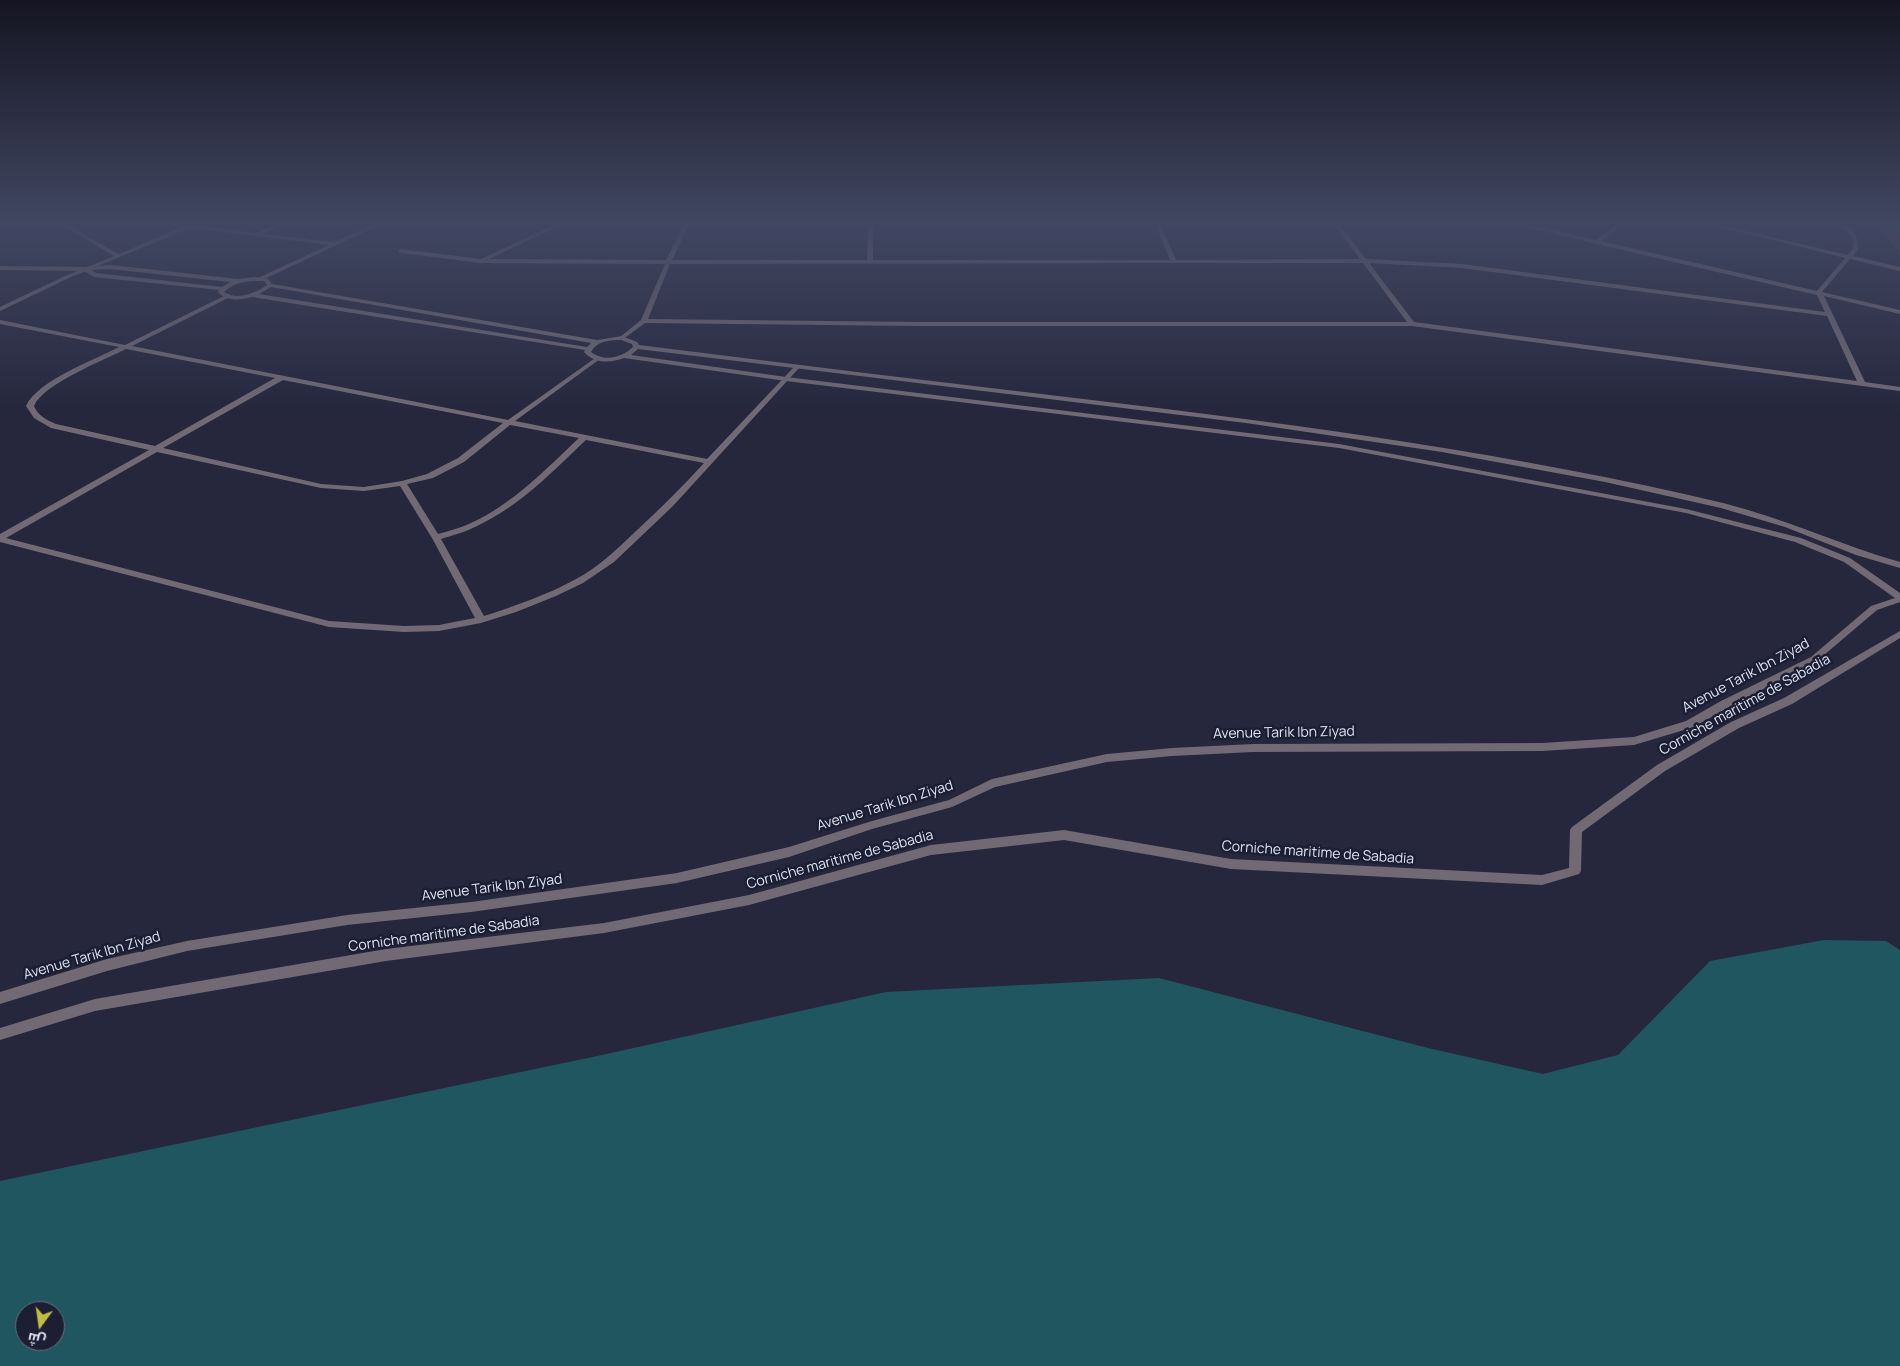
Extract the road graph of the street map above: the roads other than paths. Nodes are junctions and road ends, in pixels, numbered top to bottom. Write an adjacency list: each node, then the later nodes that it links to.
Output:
1 (48, 287): 16 (street)
2 (201, 287): 11 (street)
3 (227, 287): 11 (street)
4 (269, 287): 13 (street)
5 (274, 287): 15 (street)
6 (658, 287): 20 (street)
7 (1385, 287): 22 (street)
8 (1618, 287): 18 (street)
9 (1796, 287): 12 (street)
10 (1823, 287): 12 (street)
11 (222, 289): 14 (street)
12 (1819, 292): 17 (street); 18 (street)
13 (252, 295): 14 (street); 19 (street)
14 (228, 296): 25 (street)
15 (401, 308): 19 (street); 24 (street)
16 (0, 309)
17 (1900, 312)
18 (1831, 315): 33 (street)
19 (386, 316): 27 (street)
20 (644, 321): 22 (street); 23 (street)
21 (0, 322): 25 (street)
22 (1412, 324): 33 (street)
23 (622, 338): 24 (street); 26 (street)
24 (598, 342): 27 (street)
25 (128, 347): 31 (street); 37 (street)
26 (636, 348): 28 (street); 30 (street)
27 (588, 349): 29 (street)
28 (624, 356): 29 (street); 32 (street)
29 (598, 358): 35 (street)
30 (796, 368): 32 (street); 42 (street)
31 (281, 378): 35 (street); 37 (street)
32 (786, 379): 38 (street); 43 (street)
33 (1862, 384): 34 (street)
34 (1900, 390)
35 (508, 423): 36 (street); 39 (street)
36 (584, 438): 38 (street); 40 (street)
37 (155, 449): 39 (street); 41 (street)
38 (710, 462): 44 (street)
39 (402, 483): 40 (street)
40 (436, 538): 44 (street)
41 (0, 539): 44 (street)
42 (1900, 565)
43 (1900, 598): 46 (street, Avenue Tarik Ibn Ziyad)
44 (481, 620)
45 (1900, 634): 47 (street, Corniche maritime de Sabadia)
46 (0, 998)
47 (0, 1034)

